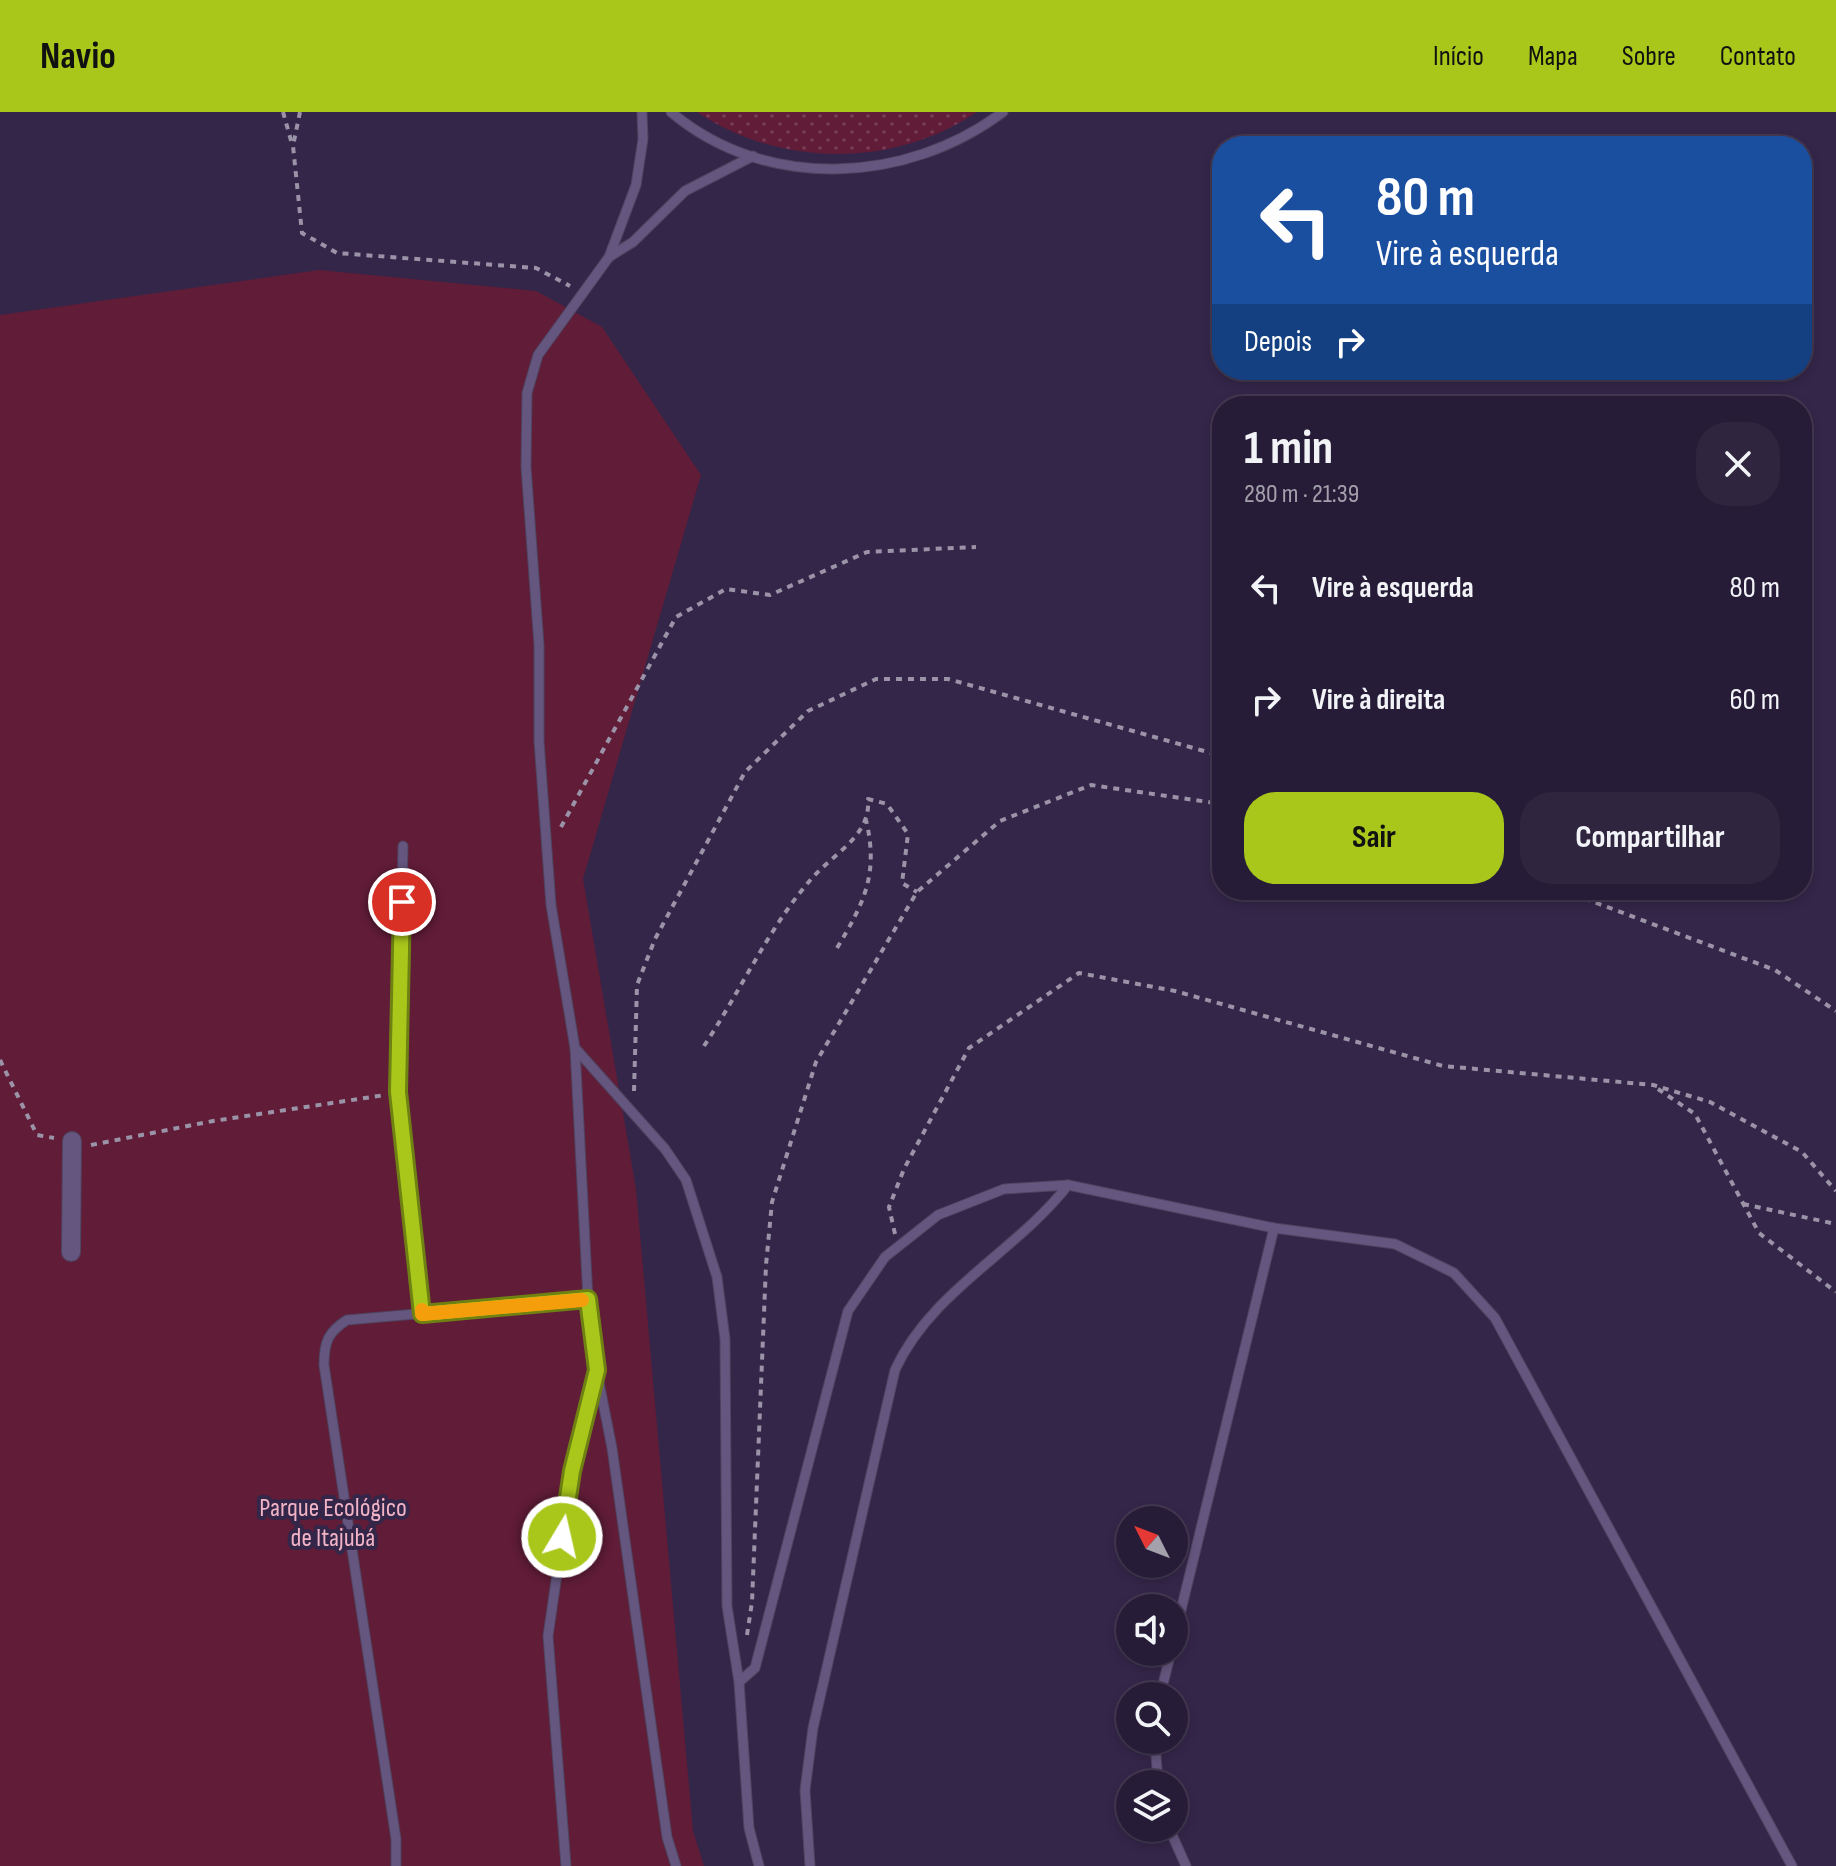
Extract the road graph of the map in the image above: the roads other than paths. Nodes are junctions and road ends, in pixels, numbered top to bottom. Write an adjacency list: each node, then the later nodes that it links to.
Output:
1 (642, 112): 5 (lane)
2 (671, 112): 4 (lane)
3 (1003, 112): 4 (lane)
4 (753, 156): 5 (lane)
5 (609, 257): 7 (lane)
6 (403, 846): 13 (lane)
7 (575, 1048): 12 (lane); 16 (lane)
8 (72, 1141): 11 (street)
9 (1068, 1185): 10 (lane); 16 (lane); 22 (lane)
10 (1274, 1228): 15 (lane); 24 (lane)
11 (71, 1252)
12 (588, 1299): 13 (lane); 14 (lane)
13 (422, 1314): 18 (lane)
14 (597, 1370): 19 (lane); 20 (lane)
15 (1185, 1594)
16 (739, 1682): 21 (lane)
17 (1175, 1842): 23 (lane)
18 (396, 1866)
19 (566, 1866)
20 (676, 1866)
21 (759, 1866)
22 (810, 1866)
23 (1186, 1866)
24 (1792, 1866)

